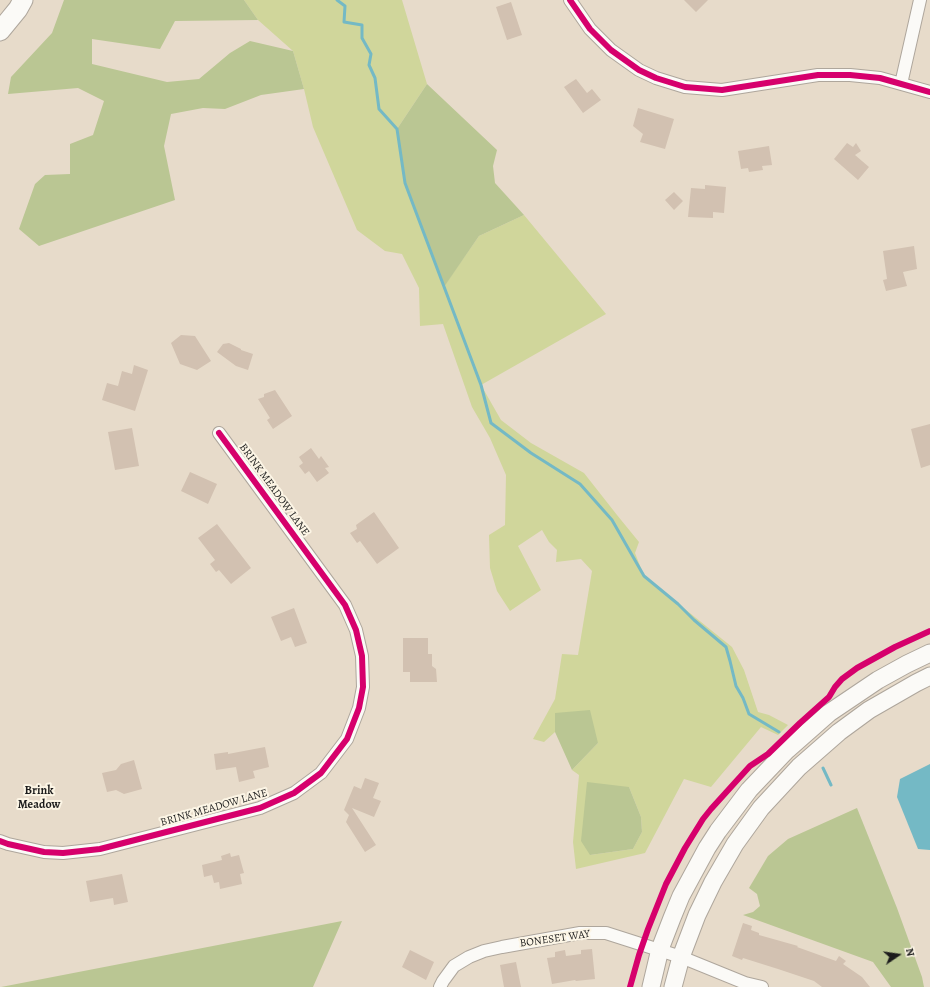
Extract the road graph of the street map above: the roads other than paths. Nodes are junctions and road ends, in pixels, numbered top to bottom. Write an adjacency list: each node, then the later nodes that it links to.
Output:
1 (23, 0): 4 (main road)
2 (570, 0): 5 (street)
3 (920, 0): 5 (street)
4 (0, 31)
5 (901, 84): 6 (street)
6 (930, 92)
7 (219, 433): 10 (street, BRINK MEADOW LANE)
8 (930, 653): 11 (main road)
9 (930, 676): 12 (main road)
10 (0, 841)
11 (660, 949): 12 (street, BONESET WAY); 13 (street, BONESET WAY); 14 (main road)
12 (681, 957): 15 (main road); 16 (street, BONESET WAY)
13 (440, 987)
14 (651, 987)
15 (673, 987)
16 (762, 987)

